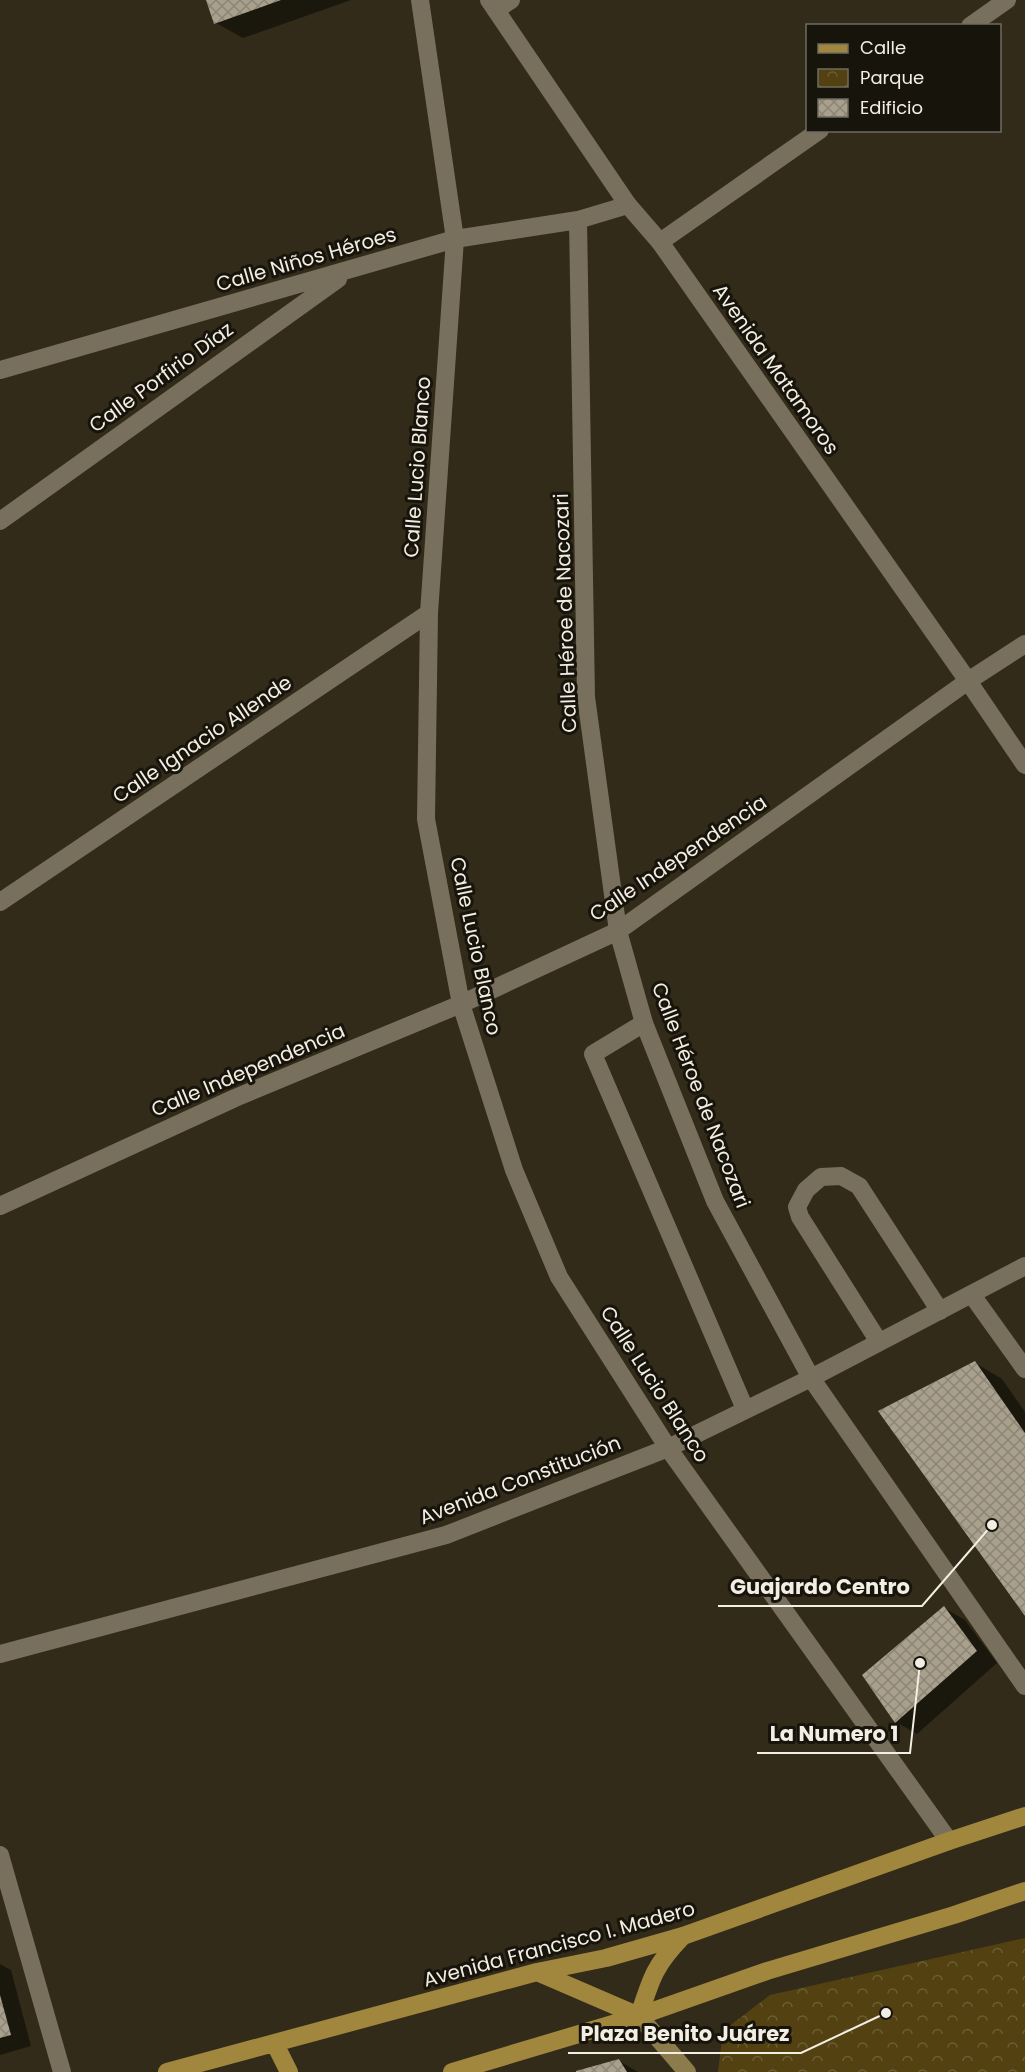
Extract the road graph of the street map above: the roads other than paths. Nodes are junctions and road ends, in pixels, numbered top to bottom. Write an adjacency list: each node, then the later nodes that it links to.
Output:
1 (420, 0): 8 (street, Calle Lucio Blanco)
2 (1007, 0): 4 (street)
3 (499, 3): 6 (street, Avenida Matamoros)
4 (973, 24)
5 (817, 132): 9 (street)
6 (628, 205): 7 (street, Calle Niños Héroes); 9 (street, Avenida Matamoros)
7 (578, 220): 8 (street, Calle Niños Héroes); 18 (street, Calle Héroe de Nacozari)
8 (455, 239): 10 (street, Calle Niños Héroes); 13 (street, Calle Lucio Blanco)
9 (660, 242): 15 (street, Avenida Matamoros)
10 (349, 270): 11 (street, Calle Niños Héroes); 12 (street, Calle Porfirio Díaz)
11 (0, 370)
12 (0, 520)
13 (429, 613): 17 (street, Calle Ignacio Allende); 19 (street, Calle Lucio Blanco)
14 (1025, 644): 15 (street, Calle Independencia)
15 (968, 681): 16 (street, Avenida Matamoros); 18 (street, Calle Independencia)
16 (1025, 765)
17 (0, 902)
18 (618, 932): 19 (street, Calle Independencia); 20 (street, Calle Héroe de Nacozari)
19 (461, 1004): 21 (street, Calle Independencia); 29 (street, Calle Lucio Blanco)
20 (644, 1023): 27 (street, Calle Héroe de Nacozari); 28 (street)
21 (0, 1206)
22 (1025, 1266): 23 (street, Avenida Constitución)
23 (972, 1295): 24 (street, Avenida Constitución); 26 (street)
24 (939, 1311): 25 (street, Avenida Constitución); 25 (street)
25 (879, 1342): 27 (street, Avenida Constitución)
26 (1025, 1369)
27 (811, 1378): 28 (street, Avenida Constitución); 31 (street, Calle Héroe de Nacozari)
28 (745, 1409): 29 (street, Avenida Constitución)
29 (668, 1448): 30 (street, Avenida Constitución); 33 (street, Calle Lucio Blanco)
30 (0, 1654)
31 (1025, 1686)
32 (1025, 1816): 33 (main road, Avenida Francisco I. Madero)
33 (949, 1841): 36 (main road, Avenida Francisco I. Madero)
34 (0, 1855): 40 (street)
35 (1025, 1891): 38 (main road)
36 (683, 1936): 37 (main road, Avenida Francisco I. Madero); 38 (main road)
37 (537, 1972): 38 (main road); 39 (main road, Avenida Francisco I. Madero)
38 (639, 2016): 43 (main road); 44 (main road)
39 (275, 2044): 41 (main road, Avenida Francisco I. Madero); 42 (main road)
40 (62, 2072)
41 (168, 2072)
42 (289, 2072)
43 (452, 2072)
44 (687, 2072)

